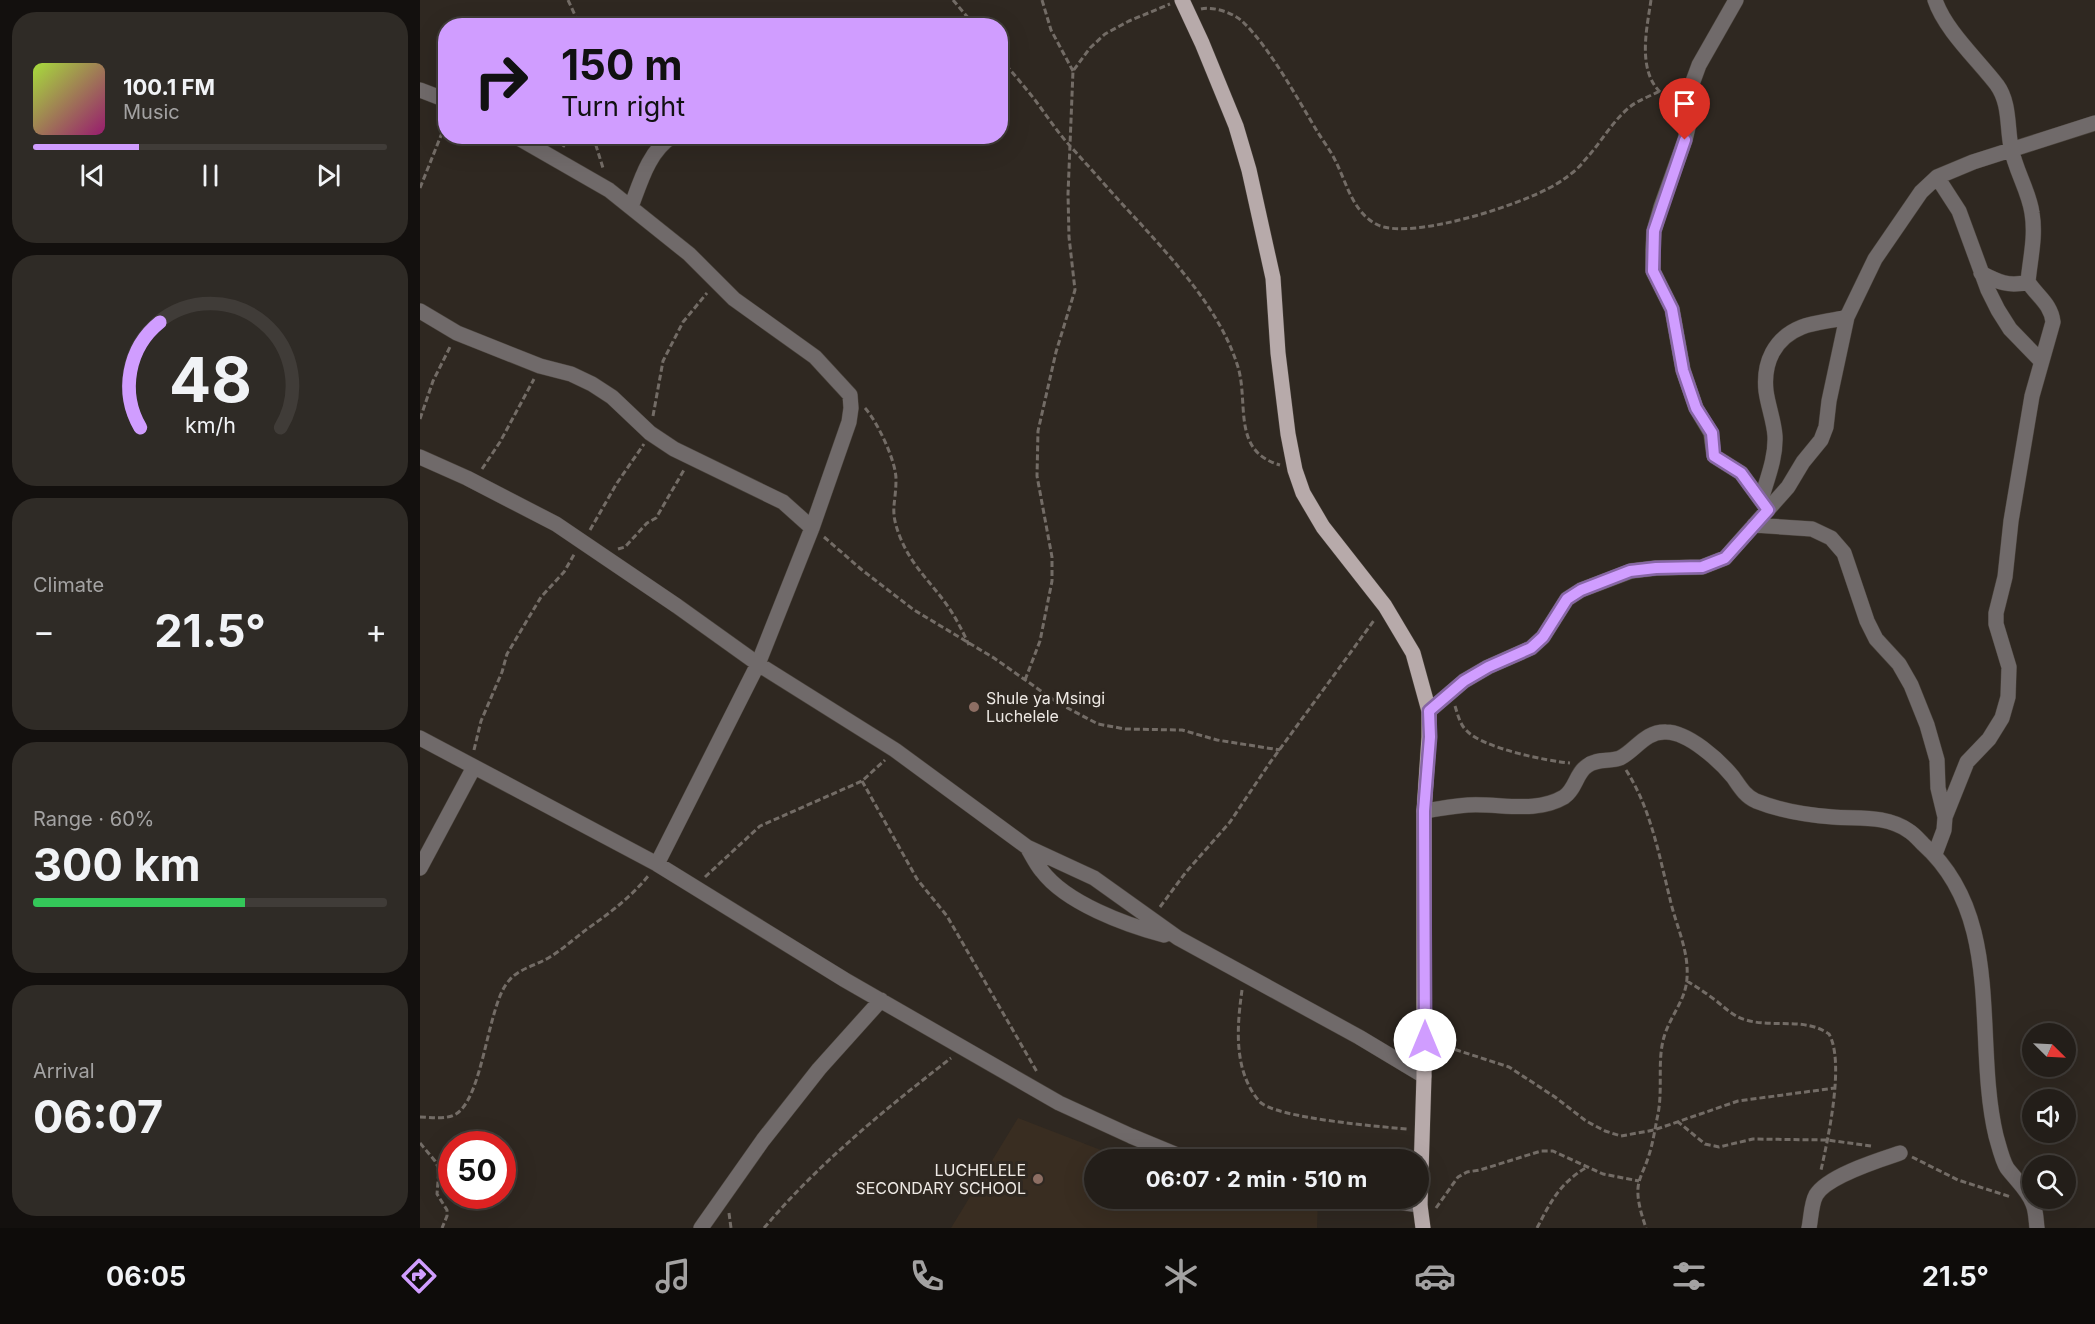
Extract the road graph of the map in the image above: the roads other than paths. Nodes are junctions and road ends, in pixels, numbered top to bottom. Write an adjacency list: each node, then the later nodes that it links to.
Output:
1 (1736, 0): 18 (street)
2 (1935, 0): 9 (street)
3 (1183, 4): 22 (main road)
4 (420, 90): 5 (street)
5 (438, 97)
6 (2095, 123): 9 (street)
7 (528, 144): 11 (street)
8 (664, 144): 11 (street)
9 (2011, 148): 10 (street); 13 (street)
10 (1937, 177): 12 (street); 15 (street)
11 (631, 207): 20 (street)
12 (1981, 273): 13 (street); 16 (street)
13 (2028, 282): 16 (street)
14 (420, 310): 20 (street)
15 (1847, 317): 18 (street); 18 (street)
16 (2040, 360): 26 (street)
17 (420, 457): 21 (street)
18 (1764, 505): 19 (street)
19 (1754, 525): 22 (street); 26 (street)
20 (812, 528): 21 (street)
21 (758, 664): 27 (street); 29 (street)
22 (1429, 711): 25 (main road)
23 (420, 738): 24 (street)
24 (474, 767): 29 (street); 30 (street)
25 (1424, 811): 28 (street); 33 (main road)
26 (1945, 817): 28 (street)
27 (1027, 847): 31 (street); 31 (street)
28 (1935, 854): 41 (street)
29 (657, 864): 32 (street)
30 (420, 868)
31 (1178, 938): 33 (street)
32 (881, 1000): 34 (street); 39 (street)
33 (1424, 1076): 35 (main road)
34 (1162, 1149)
35 (1422, 1149)
36 (1900, 1152): 40 (street)
37 (1421, 1209): 38 (main road)
38 (1423, 1227)
39 (702, 1228)
40 (1809, 1228)
41 (2037, 1228)

